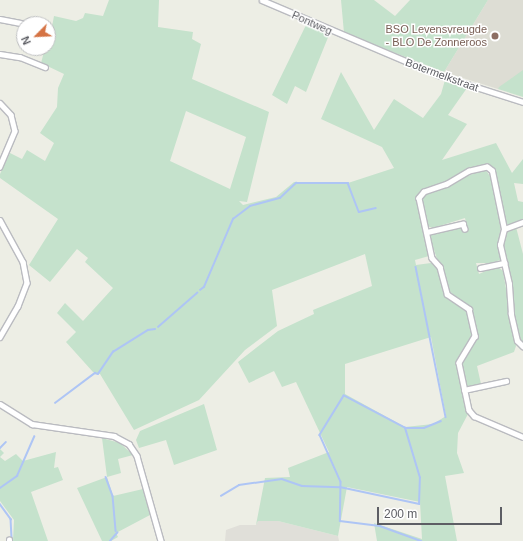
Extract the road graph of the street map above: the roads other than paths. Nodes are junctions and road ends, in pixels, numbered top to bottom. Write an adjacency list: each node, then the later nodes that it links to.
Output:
1 (262, 0): 4 (street, Pontweg)
2 (0, 18): 3 (street)
3 (16, 22)
4 (340, 35): 7 (street, Botermelkstraat)
5 (0, 54): 6 (street)
6 (45, 67)
7 (523, 102)
8 (0, 103): 9 (street)
9 (0, 168)
10 (0, 220): 17 (street)
11 (523, 222): 13 (street)
12 (465, 229): 14 (street)
13 (504, 229): 14 (street); 15 (street)
14 (427, 232): 20 (street)
15 (504, 263): 16 (street); 18 (street)
16 (480, 268)
17 (0, 337)
18 (523, 347)
19 (506, 381): 20 (street)
20 (464, 390): 22 (street)
21 (0, 404): 23 (street)
22 (523, 437)
23 (161, 541)

